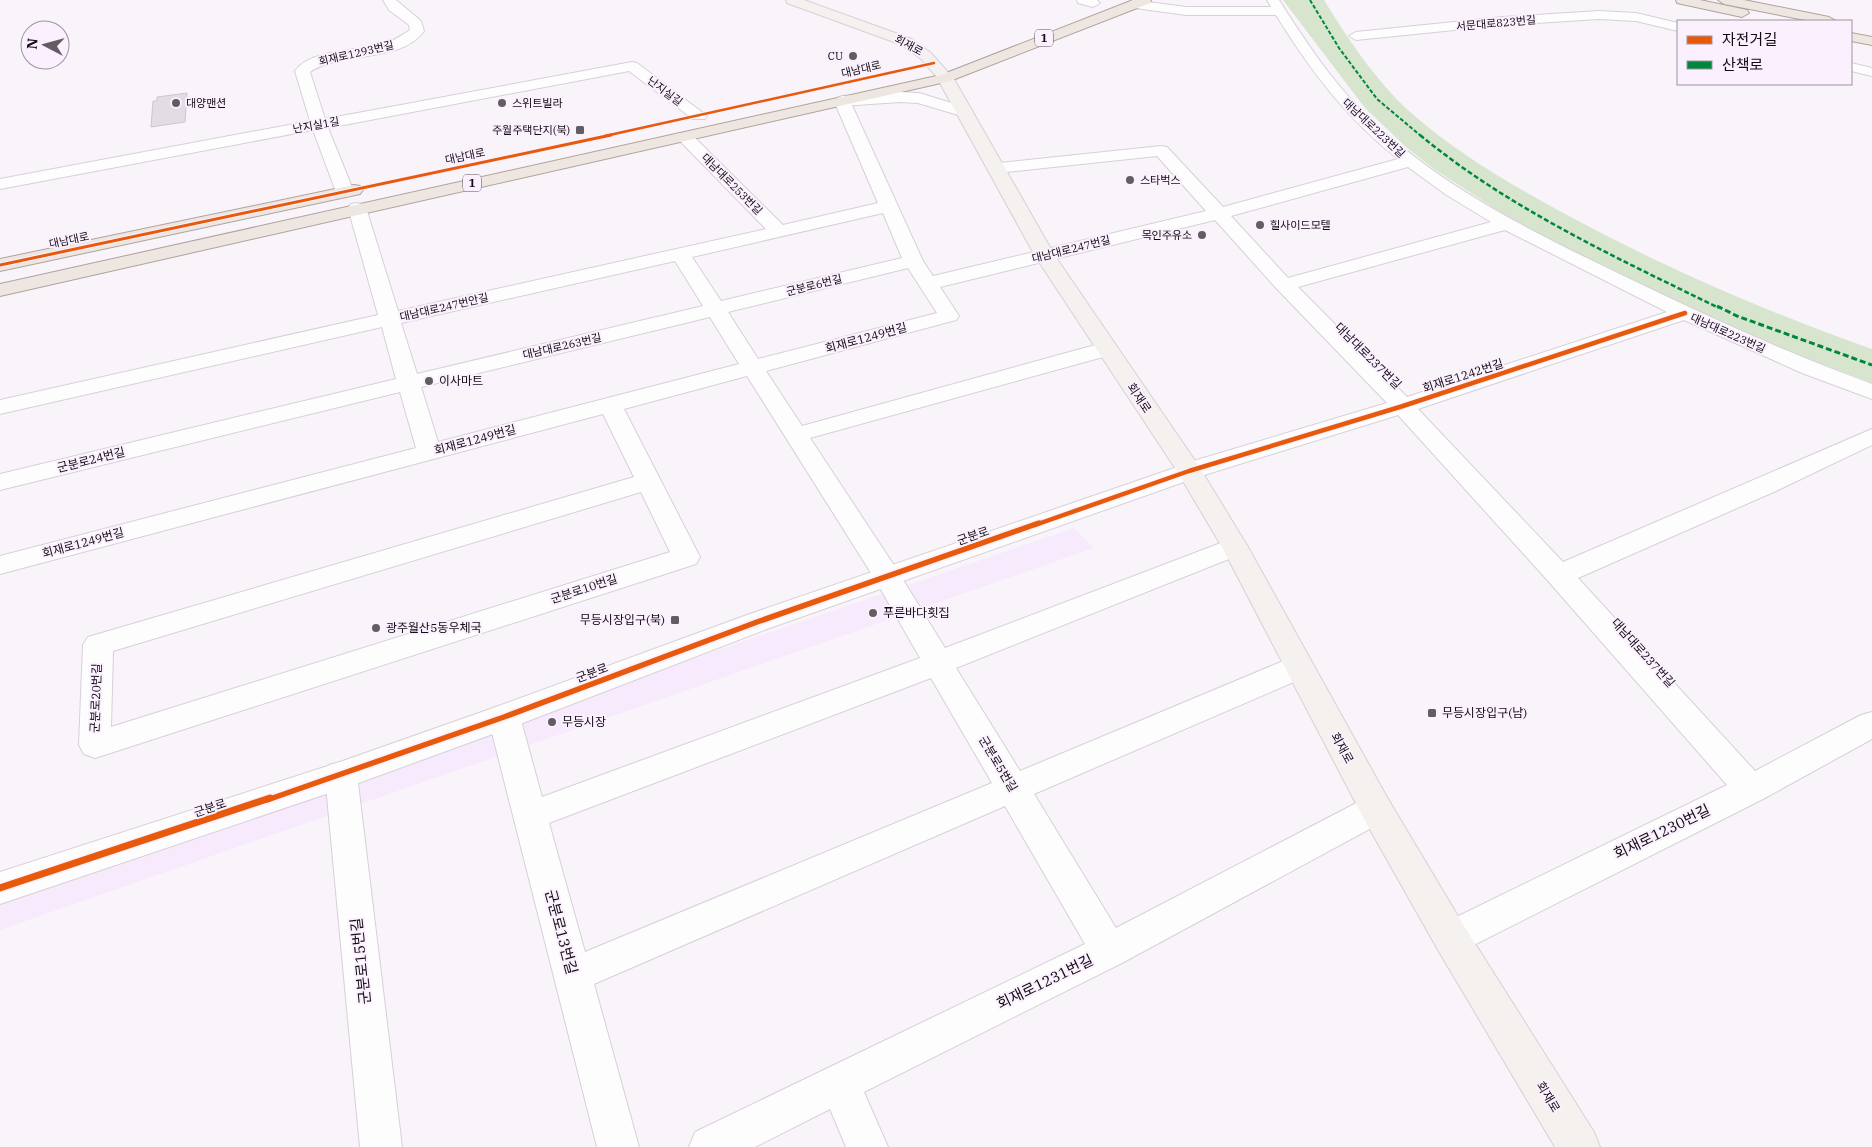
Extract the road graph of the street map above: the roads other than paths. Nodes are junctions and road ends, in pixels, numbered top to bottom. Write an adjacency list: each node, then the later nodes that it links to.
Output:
1 (389, 0): 26 (street, 회재로1293번길)
2 (792, 0): 18 (main road, 회재로)
3 (1599, 0): 8 (street)
4 (1682, 0): 9 (main road)
5 (1724, 0): 10 (main road)
6 (1139, 2): 7 (street); 22 (main road, 대남대로 / 1)
7 (1277, 6): 28 (street, 대남대로223번길)
8 (1582, 16): 12 (street, 서문대로823번길); 14 (street, 서문대로823번길)
9 (1774, 20)
10 (1824, 20)
11 (1852, 26): 13 (main road)
12 (1677, 27)
13 (1872, 30)
14 (1356, 36)
15 (1852, 37): 16 (main road)
16 (1872, 41)
17 (951, 57): 18 (main road, 대남대로 / 1)
18 (934, 63): 22 (main road, 회재로); 25 (main road, 대남대로 / 1)
19 (632, 66): 25 (street, 난지실길); 26 (street, 난지실1길)
20 (1852, 67): 21 (street)
21 (1872, 72)
22 (945, 78): 23 (main road, 대남대로 / 1); 24 (main road, 회재로)
23 (842, 102): 24 (street); 27 (main road, 대남대로 / 1); 32 (street)
24 (965, 112): 29 (main road, 회재로)
25 (699, 116): 31 (main road, 대남대로 / 1)
26 (319, 125): 30 (street, 난지실1길); 31 (street)
27 (684, 136): 31 (main road, 대남대로 / 1); 35 (street, 대남대로253번길)
28 (1410, 162): 33 (street, 대남대로247번길); 34 (street, 대남대로223번길)
29 (996, 168): 33 (street, 대남대로237번길); 37 (main road, 회재로)
30 (0, 184)
31 (351, 200): 39 (main road, 대남대로 / 1); 42 (main road, 대남대로 / 1); 45 (street)
32 (888, 207): 35 (street, 대남대로247번안길); 38 (street)
33 (1218, 214): 37 (street, 대남대로247번길); 41 (street, 대남대로237번길)
34 (1508, 222): 41 (street); 44 (street, 대남대로223번길)
35 (780, 232): 36 (street, 대남대로247번안길)
36 (680, 254): 43 (street); 45 (street, 대남대로247번안길)
37 (1045, 256): 40 (street, 대남대로247번길); 46 (main road, 회재로)
38 (912, 261): 40 (street); 43 (street, 군분로6번길)
39 (0, 265)
40 (926, 284): 47 (street, 회재로1249번길)
41 (1284, 285): 51 (street, 대남대로237번길)
42 (0, 290)
43 (716, 310): 47 (street); 48 (street, 대남대로263번길)
44 (1685, 313): 49 (street, 대남대로223번길); 51 (street, 회재로1242번길)
45 (390, 319): 48 (street); 52 (street, 대남대로247번안길)
46 (1106, 349): 53 (street); 57 (main road, 회재로)
47 (753, 367): 50 (street, 회재로1249번길); 53 (street)
48 (408, 383): 55 (street, 대남대로263번길); 56 (street)
49 (1872, 392)
50 (610, 405): 56 (street, 회재로1249번길); 58 (street, 군분로10번길)
51 (1403, 406): 57 (street, 회재로1242번길); 62 (street, 대남대로237번길)
52 (0, 407)
53 (796, 435): 63 (street)
54 (1872, 436): 62 (street)
55 (182, 437): 59 (street, 군분로24번길)
56 (429, 452): 61 (street, 회재로1249번길)
57 (1189, 471): 60 (main road, 회재로); 63 (street, 군분로)
58 (649, 481): 64 (street, 군분로10번길); 64 (street, 군분로20번길)
59 (0, 482)
60 (1235, 547): 65 (street); 66 (main road, 회재로)
61 (0, 565)
62 (1560, 575): 71 (street, 대남대로237번길)
63 (887, 577): 65 (street, 군분로5번길); 67 (street, 군분로)
64 (401, 647)
65 (938, 663): 70 (street, 군분로5번길); 73 (street)
66 (1299, 666): 70 (street); 72 (main road, 회재로)
67 (504, 717): 69 (street, 군분로); 73 (street, 군분로13번길)
68 (1872, 724): 71 (street, 회재로1230번길)
69 (342, 775): 74 (street, 군분로); 79 (street, 군분로15번길)
70 (1012, 788): 76 (street, 군분로5번길); 77 (street)
71 (1751, 789): 75 (street, 회재로1230번길)
72 (1376, 810): 75 (main road, 회재로); 76 (street, 회재로1231번길)
73 (530, 816): 77 (street, 군분로13번길)
74 (0, 888)
75 (1451, 938): 83 (main road, 회재로)
76 (1109, 951): 78 (street, 회재로1231번길)
77 (573, 975): 80 (street, 군분로13번길)
78 (839, 1083): 81 (street, 회재로1231번길); 82 (street)
79 (381, 1147)
80 (618, 1147)
81 (710, 1147)
82 (867, 1147)
83 (1579, 1147)

